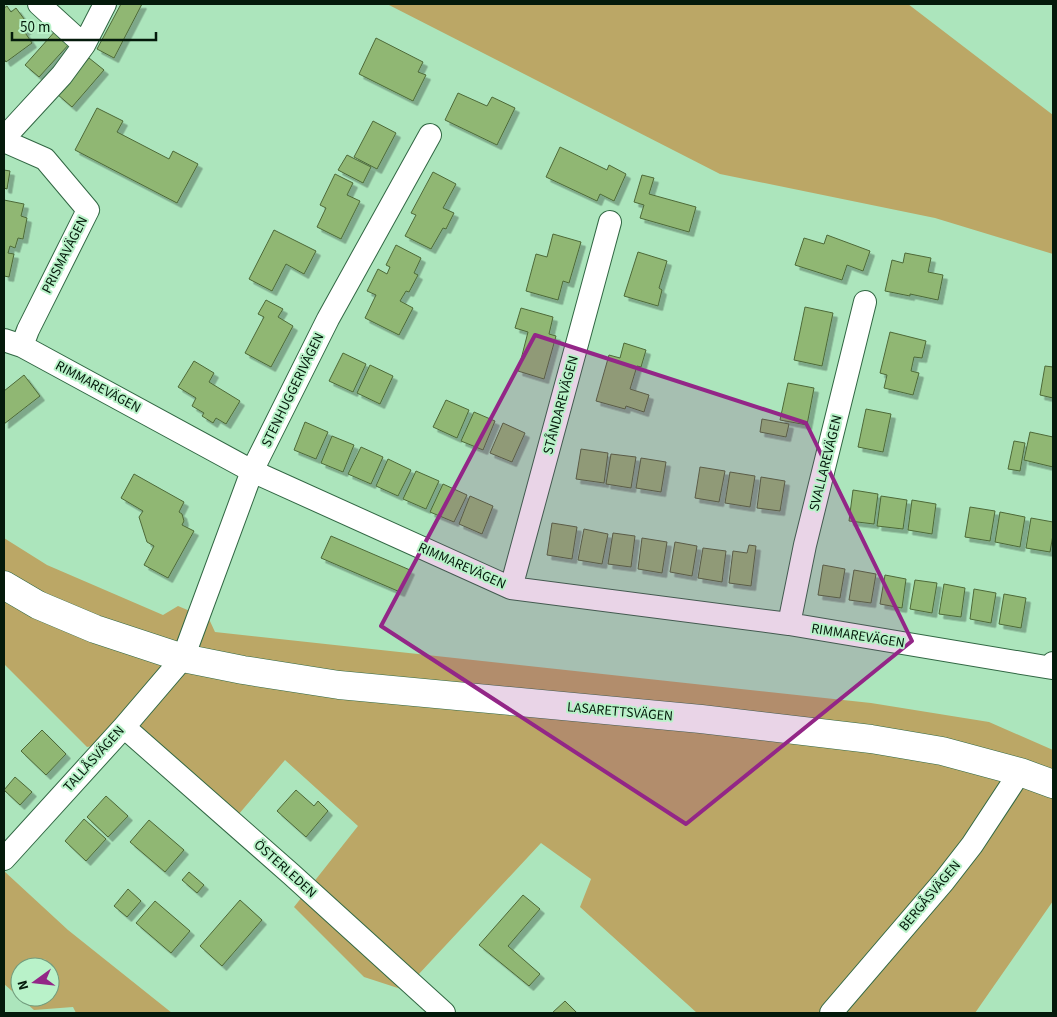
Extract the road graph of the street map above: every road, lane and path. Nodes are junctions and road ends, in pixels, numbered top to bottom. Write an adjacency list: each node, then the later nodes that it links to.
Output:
1 (38, 4): 3 (street)
2 (105, 4): 3 (street)
3 (84, 44): 5 (street)
4 (430, 135): 9 (street, STENHUGGERIVÄGEN)
5 (4, 139): 8 (street, PRISMAVÄGEN)
6 (610, 222): 11 (street, STÅNDAREVÄGEN)
7 (865, 302): 12 (street, SVALLAREVÄGEN)
8 (13, 343): 9 (street, RIMMAREVÄGEN)
9 (252, 471): 11 (street, RIMMAREVÄGEN); 13 (street, STENHUGGERIVÄGEN)
10 (4, 585): 13 (street)
11 (511, 588): 12 (street, RIMMAREVÄGEN)
12 (789, 624): 14 (street, RIMMAREVÄGEN)
13 (183, 658): 15 (street, TALLÅSVÄGEN); 16 (street, LASARETTSVÄGEN)
14 (1053, 666)
15 (124, 727): 18 (street, TALLÅSVÄGEN); 19 (street, ÖSTERLEDEN)
16 (1020, 772): 17 (street, LASARETTSVÄGEN); 20 (street, BERGÅSVÄGEN)
17 (1053, 784)
18 (4, 859)
19 (444, 1013)
20 (831, 1013)

